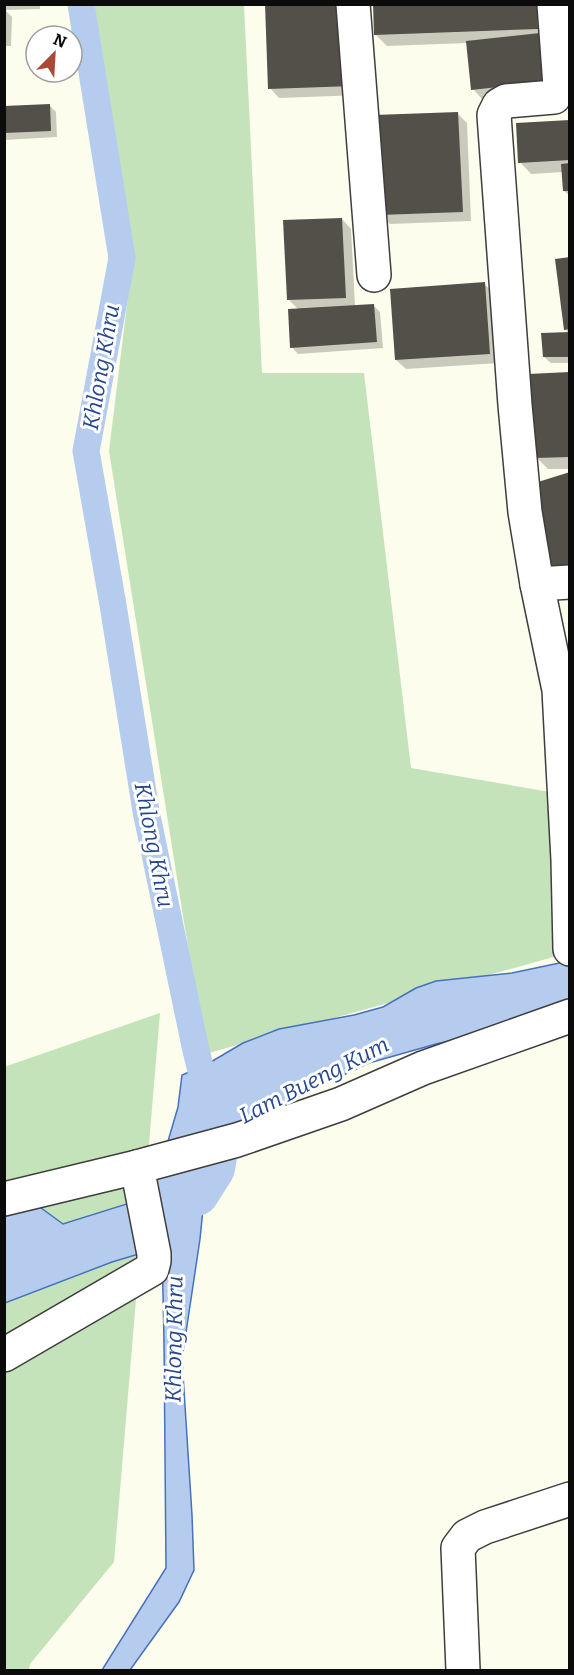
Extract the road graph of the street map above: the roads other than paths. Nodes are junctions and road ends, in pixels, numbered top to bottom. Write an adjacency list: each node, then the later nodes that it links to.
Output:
1 (353, 4): 3 (street)
2 (554, 4): 5 (street)
3 (374, 275)
4 (570, 582): 5 (street)
5 (537, 584): 6 (street)
6 (569, 860): 7 (street)
7 (570, 949)
8 (570, 1016): 9 (street)
9 (141, 1172): 10 (street); 11 (street)
10 (4, 1198)
11 (4, 1355)
12 (570, 1499): 13 (street)
13 (463, 1671)

